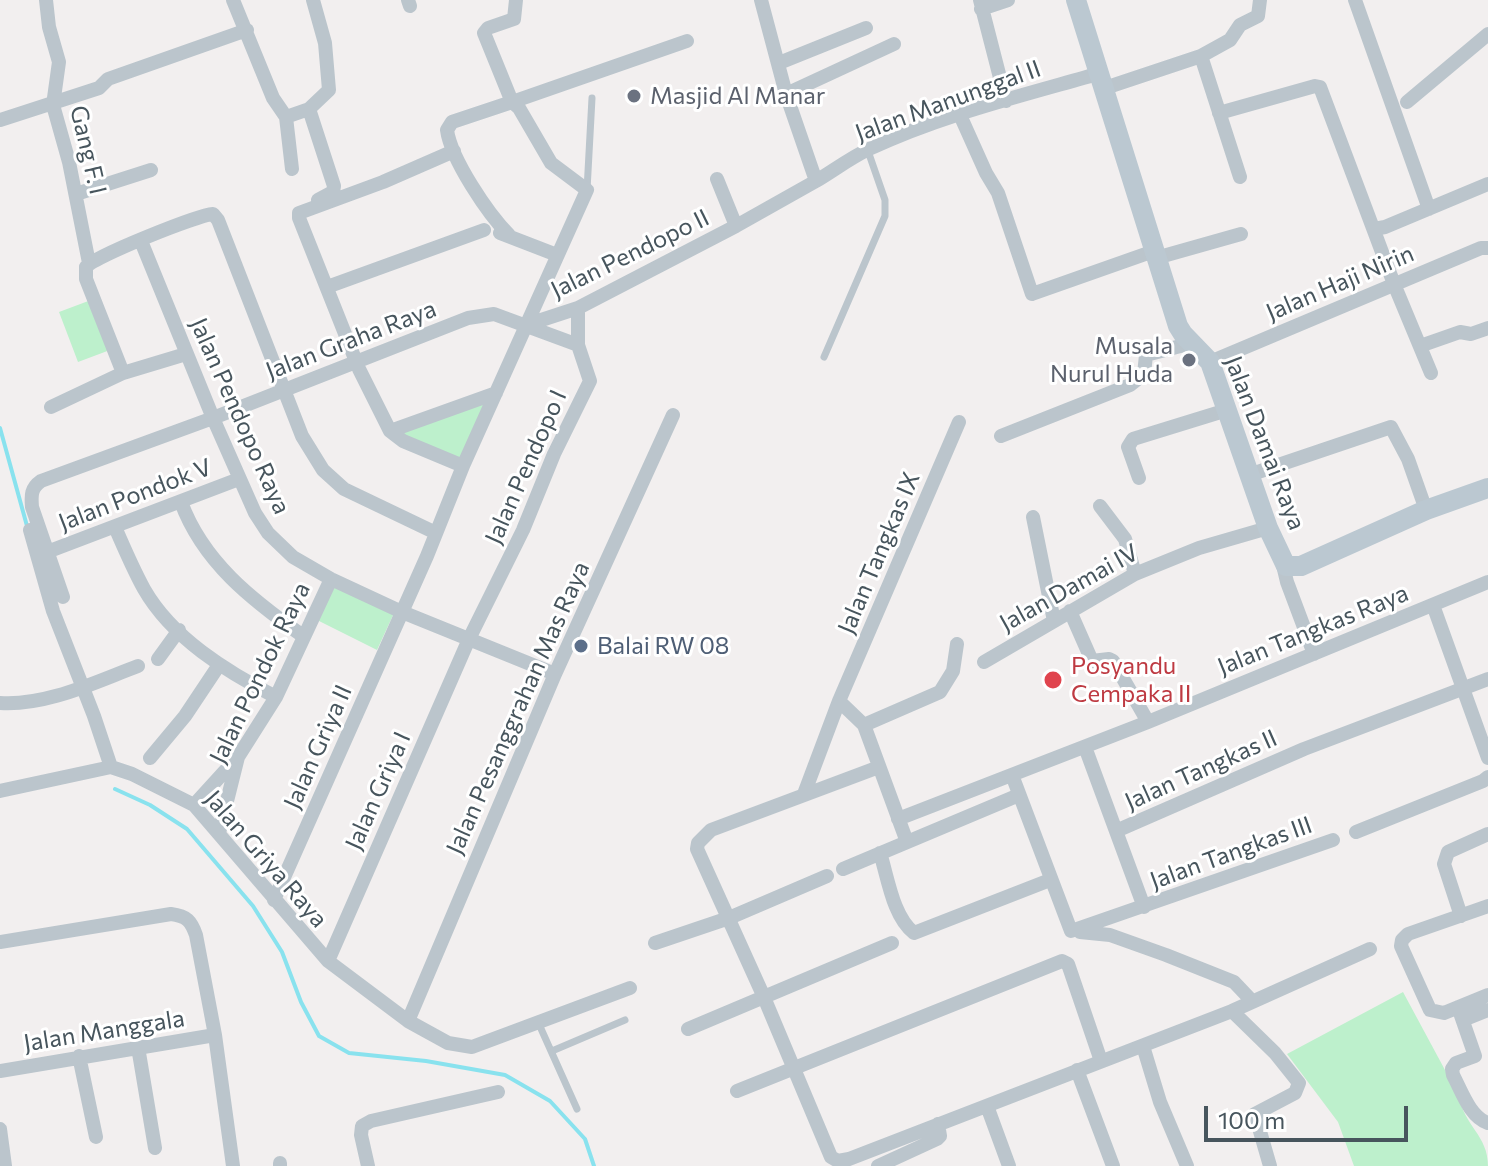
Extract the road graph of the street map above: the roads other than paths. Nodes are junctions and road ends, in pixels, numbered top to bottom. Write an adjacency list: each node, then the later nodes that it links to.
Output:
1 (46, 0): 24 (street, Gang F. I)
2 (313, 0): 25 (street)
3 (516, 0): 22 (street)
4 (761, 0): 17 (street)
5 (1008, 0): 10 (street)
6 (1076, 0): 18 (street, Jalan Damai Raya)
7 (1260, 0): 16 (street, Jalan Manunggal II)
8 (1355, 0): 40 (street)
9 (237, 1): 12 (street)
10 (980, 4): 21 (street)
11 (866, 28): 17 (street)
12 (247, 30): 24 (street); 28 (street)
13 (1488, 34): 23 (street)
14 (687, 41): 22 (street)
15 (894, 44): 19 (street)
16 (1201, 56): 18 (street, Jalan Manunggal II); 26 (street)
17 (779, 63): 19 (street)
18 (1100, 81): 21 (street, Jalan Manunggal II); 48 (street, Jalan Damai Raya)
19 (786, 94): 36 (street)
20 (592, 98): 38 (lane)
21 (1006, 101): 27 (street, Jalan Manunggal II)
22 (512, 102): 31 (street); 38 (street)
23 (1407, 102)
24 (53, 105): 29 (street); 39 (street, Gang F. I)
25 (309, 109): 28 (street); 41 (street)
26 (1219, 113): 34 (street); 44 (street)
27 (960, 115): 30 (street, Jalan Manunggal II); 48 (street)
28 (286, 117): 32 (street)
29 (0, 120)
30 (867, 150): 36 (street, Jalan Manunggal II); 60 (lane)
31 (454, 151): 41 (street); 42 (street)
32 (292, 169)
33 (151, 170): 39 (street)
34 (1240, 177)
35 (717, 179): 43 (street)
36 (816, 181): 43 (street, Jalan Pendopo II)
37 (1488, 184): 40 (street)
38 (587, 190): 49 (street)
39 (76, 194): 50 (street, Gang F. I)
40 (1429, 209): 44 (street)
41 (301, 212): 52 (street)
42 (488, 224): 49 (street); 52 (street)
43 (736, 226): 53 (street, Jalan Pendopo II)
44 (1374, 229): 51 (street)
45 (1241, 234): 48 (street)
46 (141, 241): 50 (street); 59 (street, Jalan Pendopo Raya); 65 (street)
47 (1488, 248): 51 (street, Jalan Haji Nirin)
48 (1155, 254): 56 (street, Jalan Damai Raya)
49 (557, 255): 54 (street)
50 (89, 263): 63 (street, Gang F. I)
51 (1394, 284): 58 (street); 62 (street, Jalan Haji Nirin)
52 (327, 287): 61 (street)
53 (578, 308): 54 (street, Jalan Pendopo II); 57 (street, Jalan Pendopo I)
54 (526, 325): 57 (street, Jalan Graha Raya); 61 (street, Jalan Graha Raya); 66 (street)
55 (1488, 328): 58 (street)
56 (1192, 343): 62 (street, Jalan Damai Raya); 73 (street)
57 (578, 345): 99 (street, Jalan Pendopo I)
58 (1420, 346): 64 (street)
59 (186, 354): 63 (street); 70 (street, Jalan Pendopo Raya)
60 (824, 357)
61 (356, 360): 65 (street, Jalan Graha Raya); 72 (street)
62 (1210, 362): 68 (street, Jalan Damai Raya)
63 (123, 373): 67 (street)
64 (1431, 373)
65 (283, 389): 70 (street, Jalan Graha Raya); 86 (street)
66 (496, 393): 72 (street); 74 (street)
67 (51, 407)
68 (1227, 410): 75 (street, Jalan Damai Raya); 76 (street)
69 (673, 415): 106 (street, Jalan Pesanggrahan Mas Raya)
70 (213, 418): 77 (street, Jalan Pendopo Raya); 87 (street, Jalan Graha Raya)
71 (959, 422): 111 (street, Jalan Tangkas IX)
72 (390, 431): 74 (street)
73 (1001, 436)
74 (463, 466): 86 (street)
75 (1249, 475): 81 (street); 84 (street, Jalan Damai Raya)
76 (1139, 478)
77 (239, 479): 79 (street, Jalan Pondok V); 90 (street, Jalan Pendopo Raya)
78 (1488, 488): 81 (street, Jalan Damai Raya)
79 (181, 502): 83 (street, Jalan Pondok V); 98 (street)
80 (1100, 506): 89 (street)
81 (1426, 510): 88 (street, Jalan Damai Raya)
82 (1033, 517): 96 (street)
83 (115, 527): 87 (street, Jalan Pondok V); 97 (street)
84 (1268, 528): 88 (street, Jalan Damai Raya); 89 (street, Jalan Damai IV)
85 (30, 530): 108 (street)
86 (436, 533): 95 (street)
87 (47, 552): 92 (street)
88 (1282, 561): 101 (street)
89 (1135, 574): 94 (street, Jalan Damai IV)
90 (331, 579): 95 (street, Jalan Pendopo Raya); 98 (street, Jalan Pondok Raya)
91 (1488, 582): 93 (street)
92 (63, 597)
93 (1433, 605): 101 (street, Jalan Tangkas Raya); 109 (street)
94 (1070, 611): 96 (street, Jalan Damai IV); 113 (street)
95 (402, 612): 99 (street, Jalan Pendopo Raya); 138 (street, Jalan Griya II)
96 (1054, 621): 103 (street, Jalan Damai IV)
97 (179, 630): 102 (street); 104 (street)
98 (303, 636): 110 (street, Jalan Pondok Raya)
99 (469, 639): 106 (street, Jalan Pendopo Raya); 148 (street, Jalan Griya I)
100 (957, 644): 114 (street)
101 (1314, 654): 113 (street, Jalan Tangkas Raya)
102 (158, 659)
103 (984, 662)
104 (219, 665): 110 (street); 117 (street)
105 (138, 666): 108 (street)
106 (555, 674): 156 (street, Jalan Pesanggrahan Mas Raya)
107 (1488, 679): 109 (street, Jalan Tangkas II)
108 (81, 687): 112 (street); 119 (street)
109 (1463, 688): 118 (street); 128 (street, Jalan Tangkas II)
110 (276, 697): 116 (street, Jalan Pondok Raya)
111 (839, 701): 114 (street); 124 (street, Jalan Tangkas IX)
112 (0, 703)
113 (1148, 722): 115 (street, Jalan Tangkas Raya)
114 (864, 725): 120 (street)
115 (1085, 747): 121 (street, Jalan Tangkas Raya); 128 (street)
116 (238, 757): 126 (street); 130 (street, Jalan Pondok Raya)
117 (150, 758)
118 (1488, 758)
119 (111, 767): 123 (street); 126 (street, Jalan Griya Raya)
120 (879, 767): 124 (street); 127 (street)
121 (1012, 775): 125 (street); 127 (street, Jalan Tangkas Raya)
122 (1488, 777): 129 (street)
123 (0, 791)
124 (804, 794): 142 (street)
125 (1019, 795): 133 (street); 137 (street)
126 (194, 805): 130 (street, Jalan Griya Raya)
127 (898, 819): 133 (street)
128 (1116, 831): 140 (street)
129 (1356, 832)
130 (219, 833): 138 (street, Jalan Griya Raya)
131 (1488, 834): 141 (street)
132 (1333, 840): 140 (street, Jalan Tangkas III)
133 (907, 842): 134 (street)
134 (880, 853): 135 (street); 137 (street)
135 (843, 869)
136 (827, 876): 142 (street)
137 (1050, 880): 143 (street)
138 (274, 900): 148 (street, Jalan Griya Raya)
139 (1488, 906): 141 (street)
140 (1144, 907): 143 (street, Jalan Tangkas III)
141 (1461, 916): 154 (street)
142 (729, 918): 145 (street); 150 (street)
143 (1071, 931): 151 (street)
144 (0, 942): 159 (street, Jalan Manggala)
145 (655, 943)
146 (892, 943): 150 (street)
147 (1370, 949): 151 (street)
148 (328, 961): 156 (street, Jalan Griya Raya)
149 (630, 988): 157 (street, Jalan Griya Raya)
150 (763, 995): 158 (street); 166 (street)
151 (1252, 1001): 153 (street)
152 (1487, 1002): 154 (street)
153 (1232, 1011): 160 (street); 186 (street)
154 (1461, 1014): 163 (street)
155 (625, 1020): 162 (lane)
156 (408, 1021): 157 (street, Jalan Griya Raya)
157 (539, 1025): 162 (lane)
158 (688, 1029)
159 (215, 1035): 161 (street, Jalan Manggala); 181 (street, Jalan Manggala)
160 (1143, 1046): 165 (street); 185 (street)
161 (138, 1047): 164 (street, Jalan Manggala); 177 (street)
162 (552, 1051): 172 (lane)
163 (1481, 1054): 173 (street)
164 (79, 1056): 168 (street, Jalan Manggala); 176 (street)
165 (1101, 1061): 166 (street); 167 (street)
166 (793, 1068): 169 (street); 174 (street)
167 (1077, 1070): 171 (street); 179 (street)
168 (0, 1071)
169 (737, 1091)
170 (498, 1092): 182 (street)
171 (987, 1106): 174 (street); 184 (street)
172 (577, 1109)
173 (1488, 1123)
174 (938, 1124): 178 (street)
175 (0, 1129): 180 (street)
176 (96, 1137)
177 (155, 1148)
178 (904, 1161): 183 (street)
179 (1108, 1164)
180 (5, 1166)
181 (233, 1166)
182 (368, 1166)
183 (878, 1166)
184 (1009, 1166)
185 (1187, 1166)
186 (1270, 1166)

